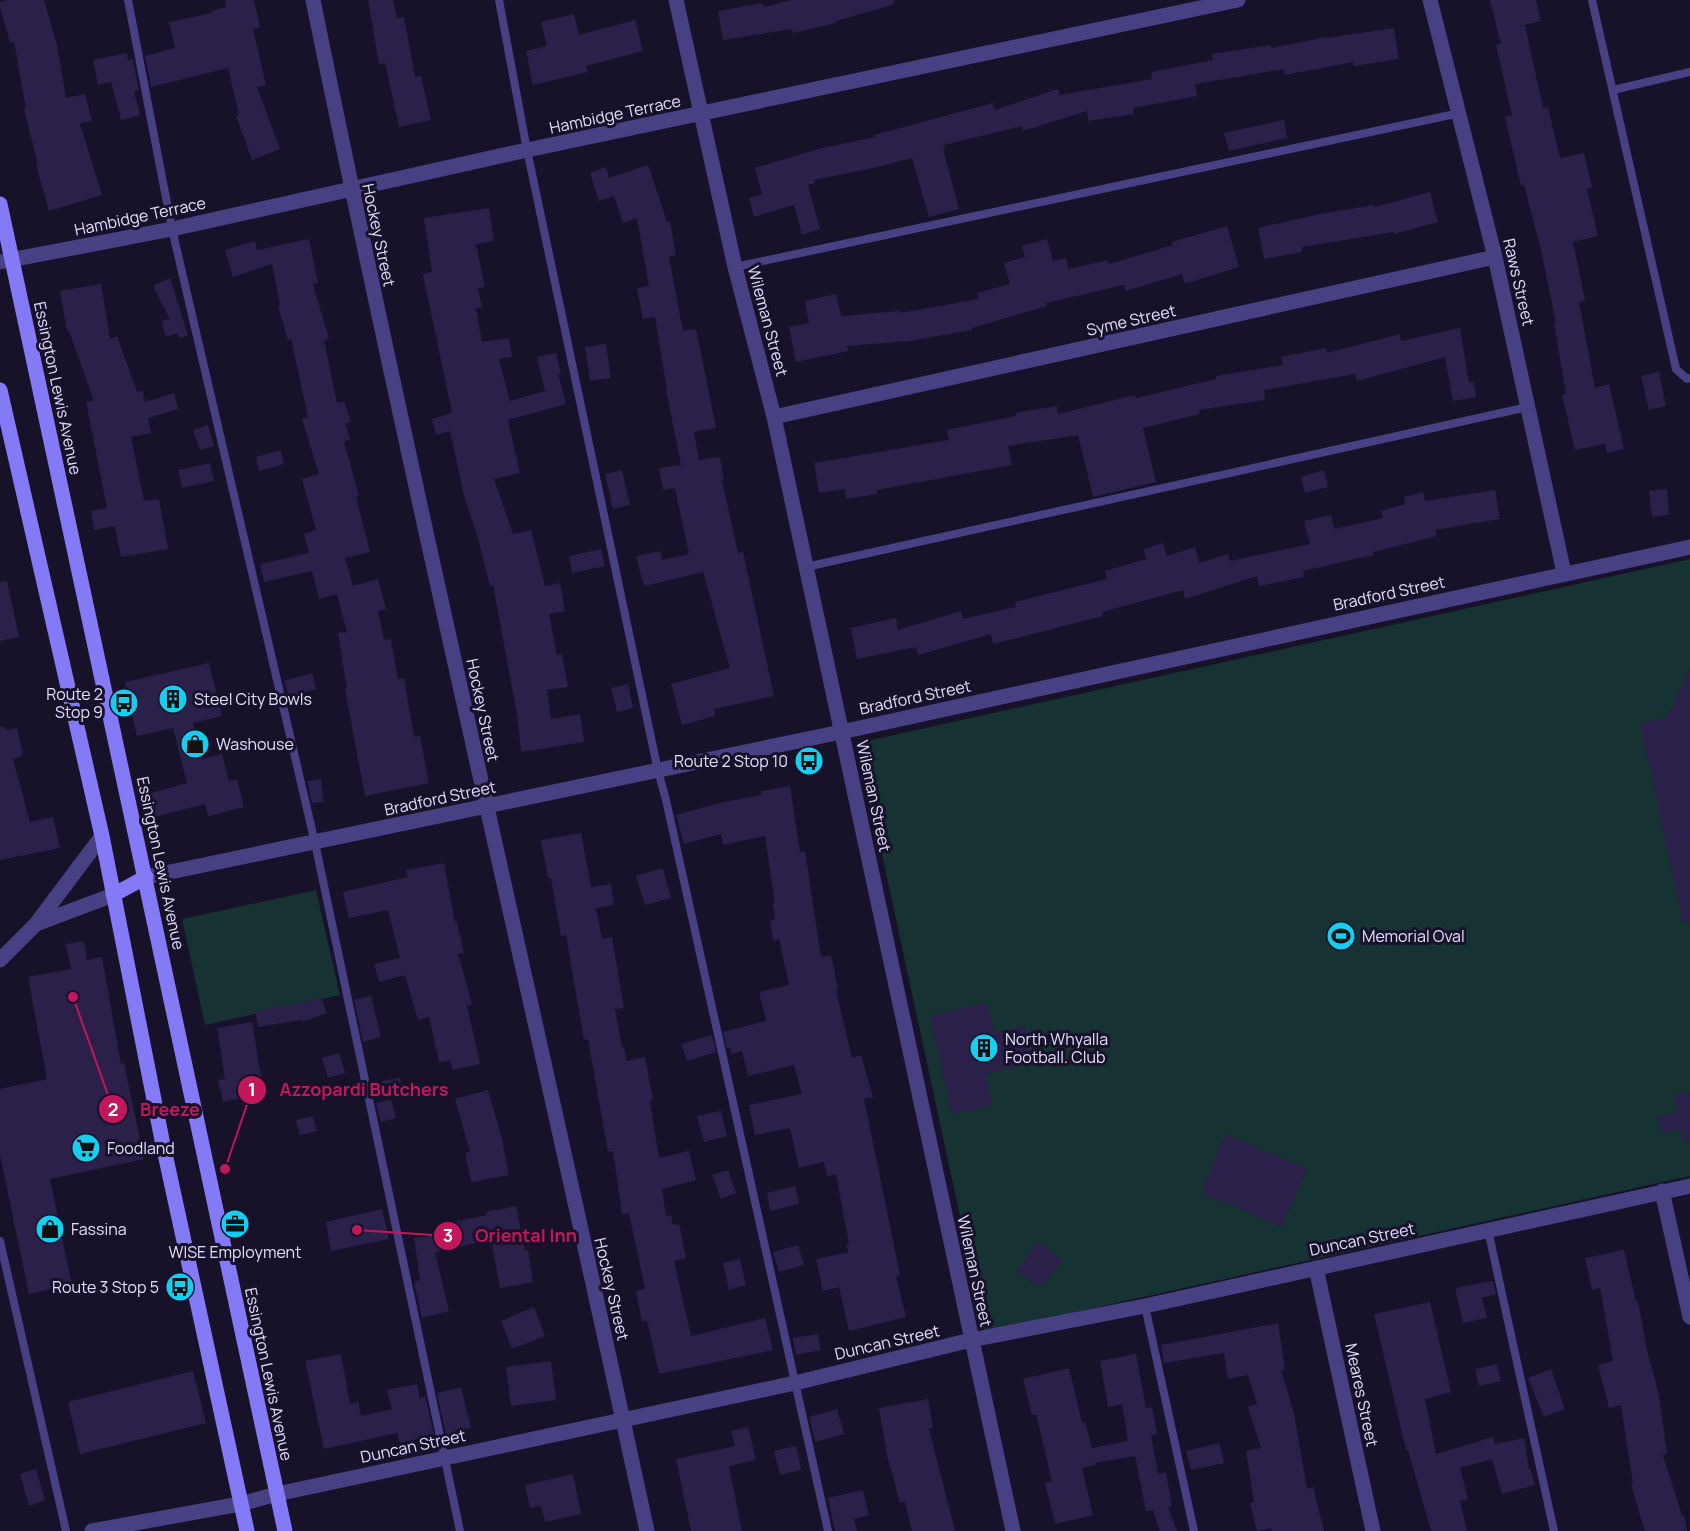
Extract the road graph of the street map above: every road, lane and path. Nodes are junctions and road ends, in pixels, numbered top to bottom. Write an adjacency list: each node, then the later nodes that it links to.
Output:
1 (128, 0): 15 (lane)
2 (313, 0): 13 (street, Hockey Street)
3 (499, 0): 12 (lane)
4 (676, 0): 11 (street, Wileman Street)
5 (1238, 0): 11 (street, Hambidge Terrace)
6 (1430, 0): 10 (street, Raws Street)
7 (1592, 0): 9 (lane)
8 (1690, 72): 9 (lane)
9 (1613, 90): 19 (lane)
10 (1460, 113): 16 (street, Raws Street); 18 (lane)
11 (701, 114): 12 (street, Hambidge Terrace); 18 (street, Wileman Street)
12 (528, 150): 13 (street, Hambidge Terrace); 27 (lane)
13 (351, 188): 15 (street, Hambidge Terrace); 28 (street, Hockey Street)
14 (0, 204): 17 (street, Essington Lewis Avenue)
15 (172, 229): 17 (street, Hambidge Terrace); 30 (lane)
16 (1495, 257): 21 (street, Raws Street); 22 (street, Syme Street)
17 (6, 261): 31 (street, Essington Lewis Avenue)
18 (735, 267): 22 (street, Wileman Street)
19 (1690, 378)
20 (0, 390): 29 (street)
21 (1528, 407): 24 (lane); 25 (street, Raws Street)
22 (774, 417): 24 (street, Wileman Street)
23 (1690, 547): 25 (street, Bradford Street)
24 (806, 567): 26 (street, Wileman Street)
25 (1564, 573): 26 (street, Bradford Street)
26 (842, 732): 27 (street, Bradford Street); 42 (street, Wileman Street)
27 (658, 771): 28 (street, Bradford Street); 43 (lane)
28 (486, 807): 30 (street, Bradford Street); 44 (street, Hockey Street)
29 (102, 836): 32 (street); 33 (street)
30 (315, 843): 31 (street, Bradford Street); 45 (lane)
31 (146, 878): 32 (street); 46 (street, Essington Lewis Avenue)
32 (113, 895): 33 (street); 47 (street)
33 (36, 924): 34 (street)
34 (0, 960)
35 (1690, 1186): 36 (street, Duncan Street)
36 (1662, 1191): 37 (street, Duncan Street); 41 (street)
37 (1488, 1230): 39 (street, Duncan Street); 58 (lane)
38 (0, 1240): 48 (lane)
39 (1316, 1268): 40 (street, Duncan Street); 57 (street, Meares Street)
40 (1145, 1305): 42 (street, Duncan Street); 56 (lane)
41 (1690, 1317)
42 (972, 1340): 43 (street, Duncan Street); 55 (street, Wileman Street)
43 (795, 1383): 44 (street, Duncan Street); 54 (lane)
44 (623, 1419): 45 (street, Duncan Street); 53 (street, Hockey Street)
45 (444, 1457): 46 (street, Duncan Street); 52 (lane)
46 (277, 1494): 47 (street, Duncan Street); 51 (street, Essington Lewis Avenue)
47 (240, 1504): 49 (street, Duncan Street); 50 (street)
48 (66, 1531)
49 (92, 1531)
50 (247, 1531)
51 (285, 1531)
52 (460, 1531)
53 (647, 1531)
54 (828, 1531)
55 (1013, 1531)
56 (1194, 1531)
57 (1373, 1531)
58 (1554, 1531)

